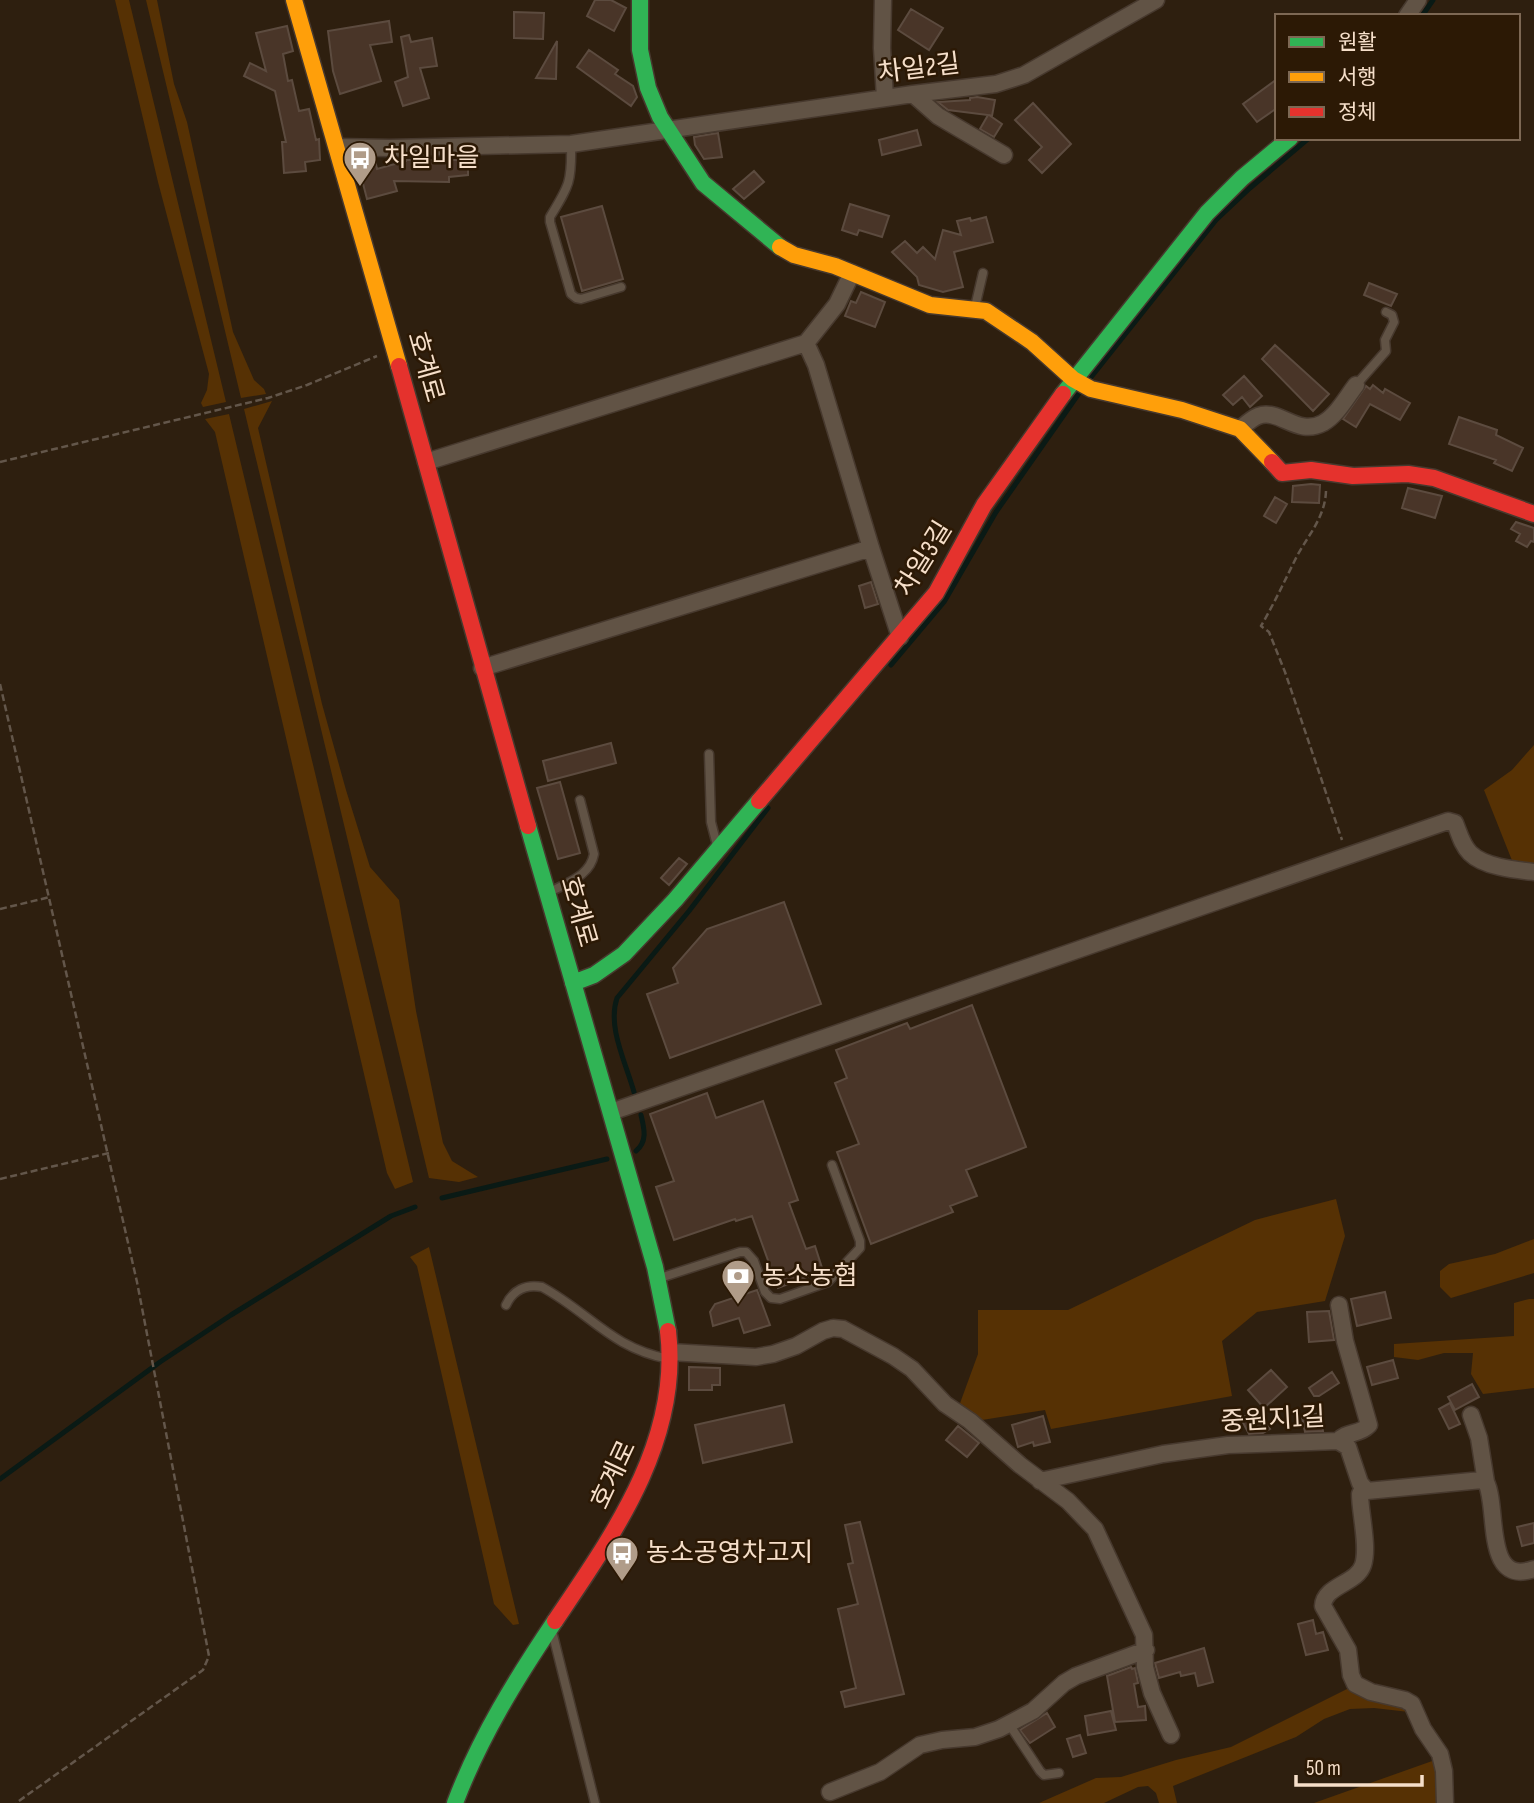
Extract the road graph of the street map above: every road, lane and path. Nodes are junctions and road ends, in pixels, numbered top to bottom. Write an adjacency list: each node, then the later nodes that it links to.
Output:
1 (295, 0): 10 (street, 호계로)
2 (640, 0): 7 (street)
3 (883, 0): 6 (street)
4 (1156, 0): 5 (street, 차일2길)
5 (912, 94): 6 (street, 차일2길); 11 (street)
6 (885, 98): 7 (street, 차일2길)
7 (668, 130): 9 (street, 차일2길); 13 (street)
8 (1288, 140): 19 (street, 차일3길)
9 (571, 144): 10 (street, 차일2길); 14 (lane)
10 (338, 147): 18 (street, 호계로)
11 (1004, 155)
12 (983, 272): 15 (lane)
13 (852, 273): 15 (street); 17 (street)
14 (621, 287)
15 (974, 309): 19 (street)
16 (1387, 312): 20 (lane)
17 (806, 343): 23 (street); 26 (street)
18 (394, 349): 22 (path); 23 (street, 호계로)
19 (1073, 379): 21 (street); 27 (street, 차일3길)
20 (1356, 385): 21 (street)
21 (1240, 429): 24 (street)
22 (0, 462)
23 (426, 462): 28 (street, 호계로)
24 (1327, 474): 25 (street); 33 (path)
25 (1534, 514)
26 (871, 548): 27 (street); 28 (street)
27 (900, 637): 32 (street, 차일3길)
28 (482, 668): 35 (street, 호계로)
29 (0, 684): 36 (path)
30 (709, 754): 32 (lane)
31 (580, 800): 35 (lane)
32 (718, 848): 38 (street, 차일3길)
33 (1348, 855): 34 (street); 39 (street)
34 (1534, 872)
35 (547, 894): 38 (street, 호계로)
36 (50, 897): 37 (path); 40 (path)
37 (0, 909)
38 (573, 983): 39 (street, 호계로)
39 (611, 1112): 43 (street, 호계로)
40 (109, 1153): 42 (path); 59 (path)
41 (832, 1165): 43 (lane)
42 (0, 1179)
43 (657, 1279): 46 (street, 호계로)
44 (506, 1305): 46 (lane)
45 (1339, 1305): 48 (street)
46 (670, 1356): 49 (street); 53 (street, 호계로)
47 (1471, 1415): 50 (street)
48 (1338, 1441): 49 (street, 중원지1길); 51 (street, 중원지1길)
49 (1040, 1481): 54 (street)
50 (1486, 1482): 51 (street); 52 (street)
51 (1363, 1488): 62 (street)
52 (1534, 1569)
53 (551, 1629): 60 (street, 호계로); 61 (lane)
54 (1146, 1650): 55 (street); 56 (street)
55 (1009, 1724): 57 (lane); 58 (street)
56 (1171, 1735)
57 (1059, 1773)
58 (830, 1792)
59 (16, 1803)
60 (455, 1803)
61 (595, 1803)
62 (1445, 1803)

